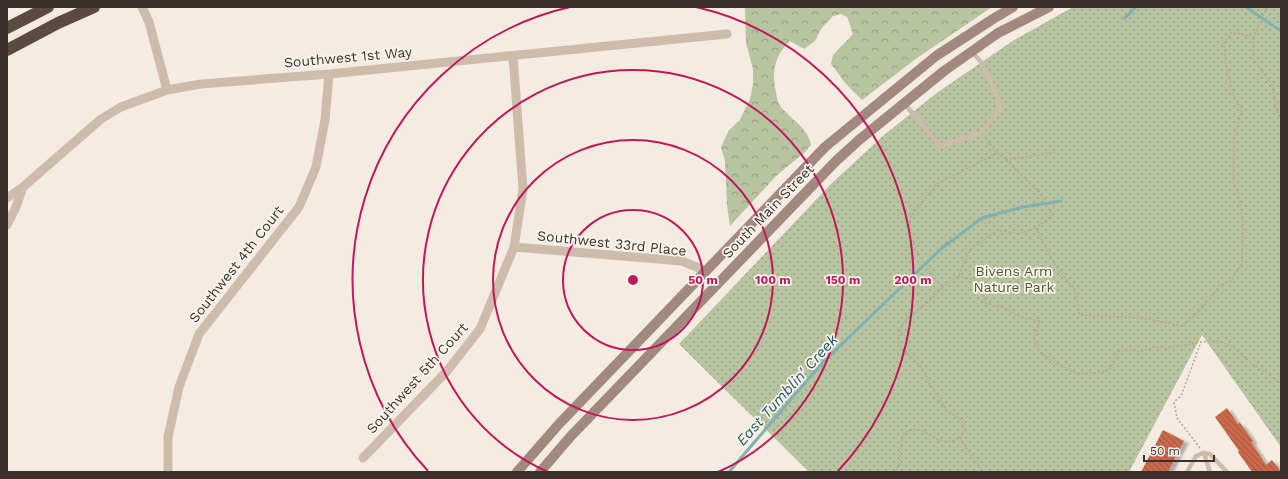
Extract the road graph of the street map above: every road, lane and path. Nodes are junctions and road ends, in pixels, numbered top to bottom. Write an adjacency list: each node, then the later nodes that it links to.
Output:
1 (48, 7): 7 (highway)
2 (94, 7): 11 (highway)
3 (142, 7): 15 (street)
4 (1013, 7): 10 (main road, South Main Street)
5 (1049, 7): 12 (main road, South Main Street)
6 (1267, 7): 9 (path)
7 (7, 28)
8 (727, 34): 13 (street, Southwest 1st Way)
9 (1253, 38): 17 (path); 27 (path)
10 (952, 45): 12 (main road); 18 (main road, South Main Street)
11 (7, 50)
12 (972, 52): 16 (main road, South Main Street); 19 (lane)
13 (513, 56): 14 (street, Southwest 1st Way); 28 (street, Southwest 5th Court)
14 (329, 74): 15 (street, Southwest 1st Way); 38 (street, Southwest 4th Court)
15 (167, 90): 24 (street, Southwest 1st Way)
16 (904, 102): 19 (lane); 20 (main road, South Main Street)
17 (1281, 119)
18 (847, 129): 20 (main road); 29 (main road, South Main Street)
19 (980, 132): 22 (path)
20 (858, 140): 31 (main road, South Main Street)
21 (1056, 152): 23 (path)
22 (996, 153): 23 (path); 32 (path)
23 (1006, 160): 27 (path)
24 (23, 187): 25 (street, Southwest 1st Way); 26 (street)
25 (7, 198)
26 (7, 225)
27 (1036, 228): 30 (path)
28 (514, 248): 29 (street, Southwest 33rd Place); 37 (street, Southwest 5th Court)
29 (706, 271): 31 (main road); 39 (main road, South Main Street)
30 (958, 276): 32 (path); 33 (path)
31 (719, 282): 40 (main road, South Main Street)
32 (943, 287): 35 (path)
33 (1201, 342): 34 (path); 36 (path)
34 (1281, 383)
35 (960, 437): 41 (path); 42 (path)
36 (1204, 453): 43 (lane); 44 (lane); 45 (lane)
37 (363, 458)
38 (168, 472)
39 (517, 472)
40 (540, 472)
41 (895, 472)
42 (980, 472)
43 (1187, 472)
44 (1210, 472)
45 (1227, 472)

